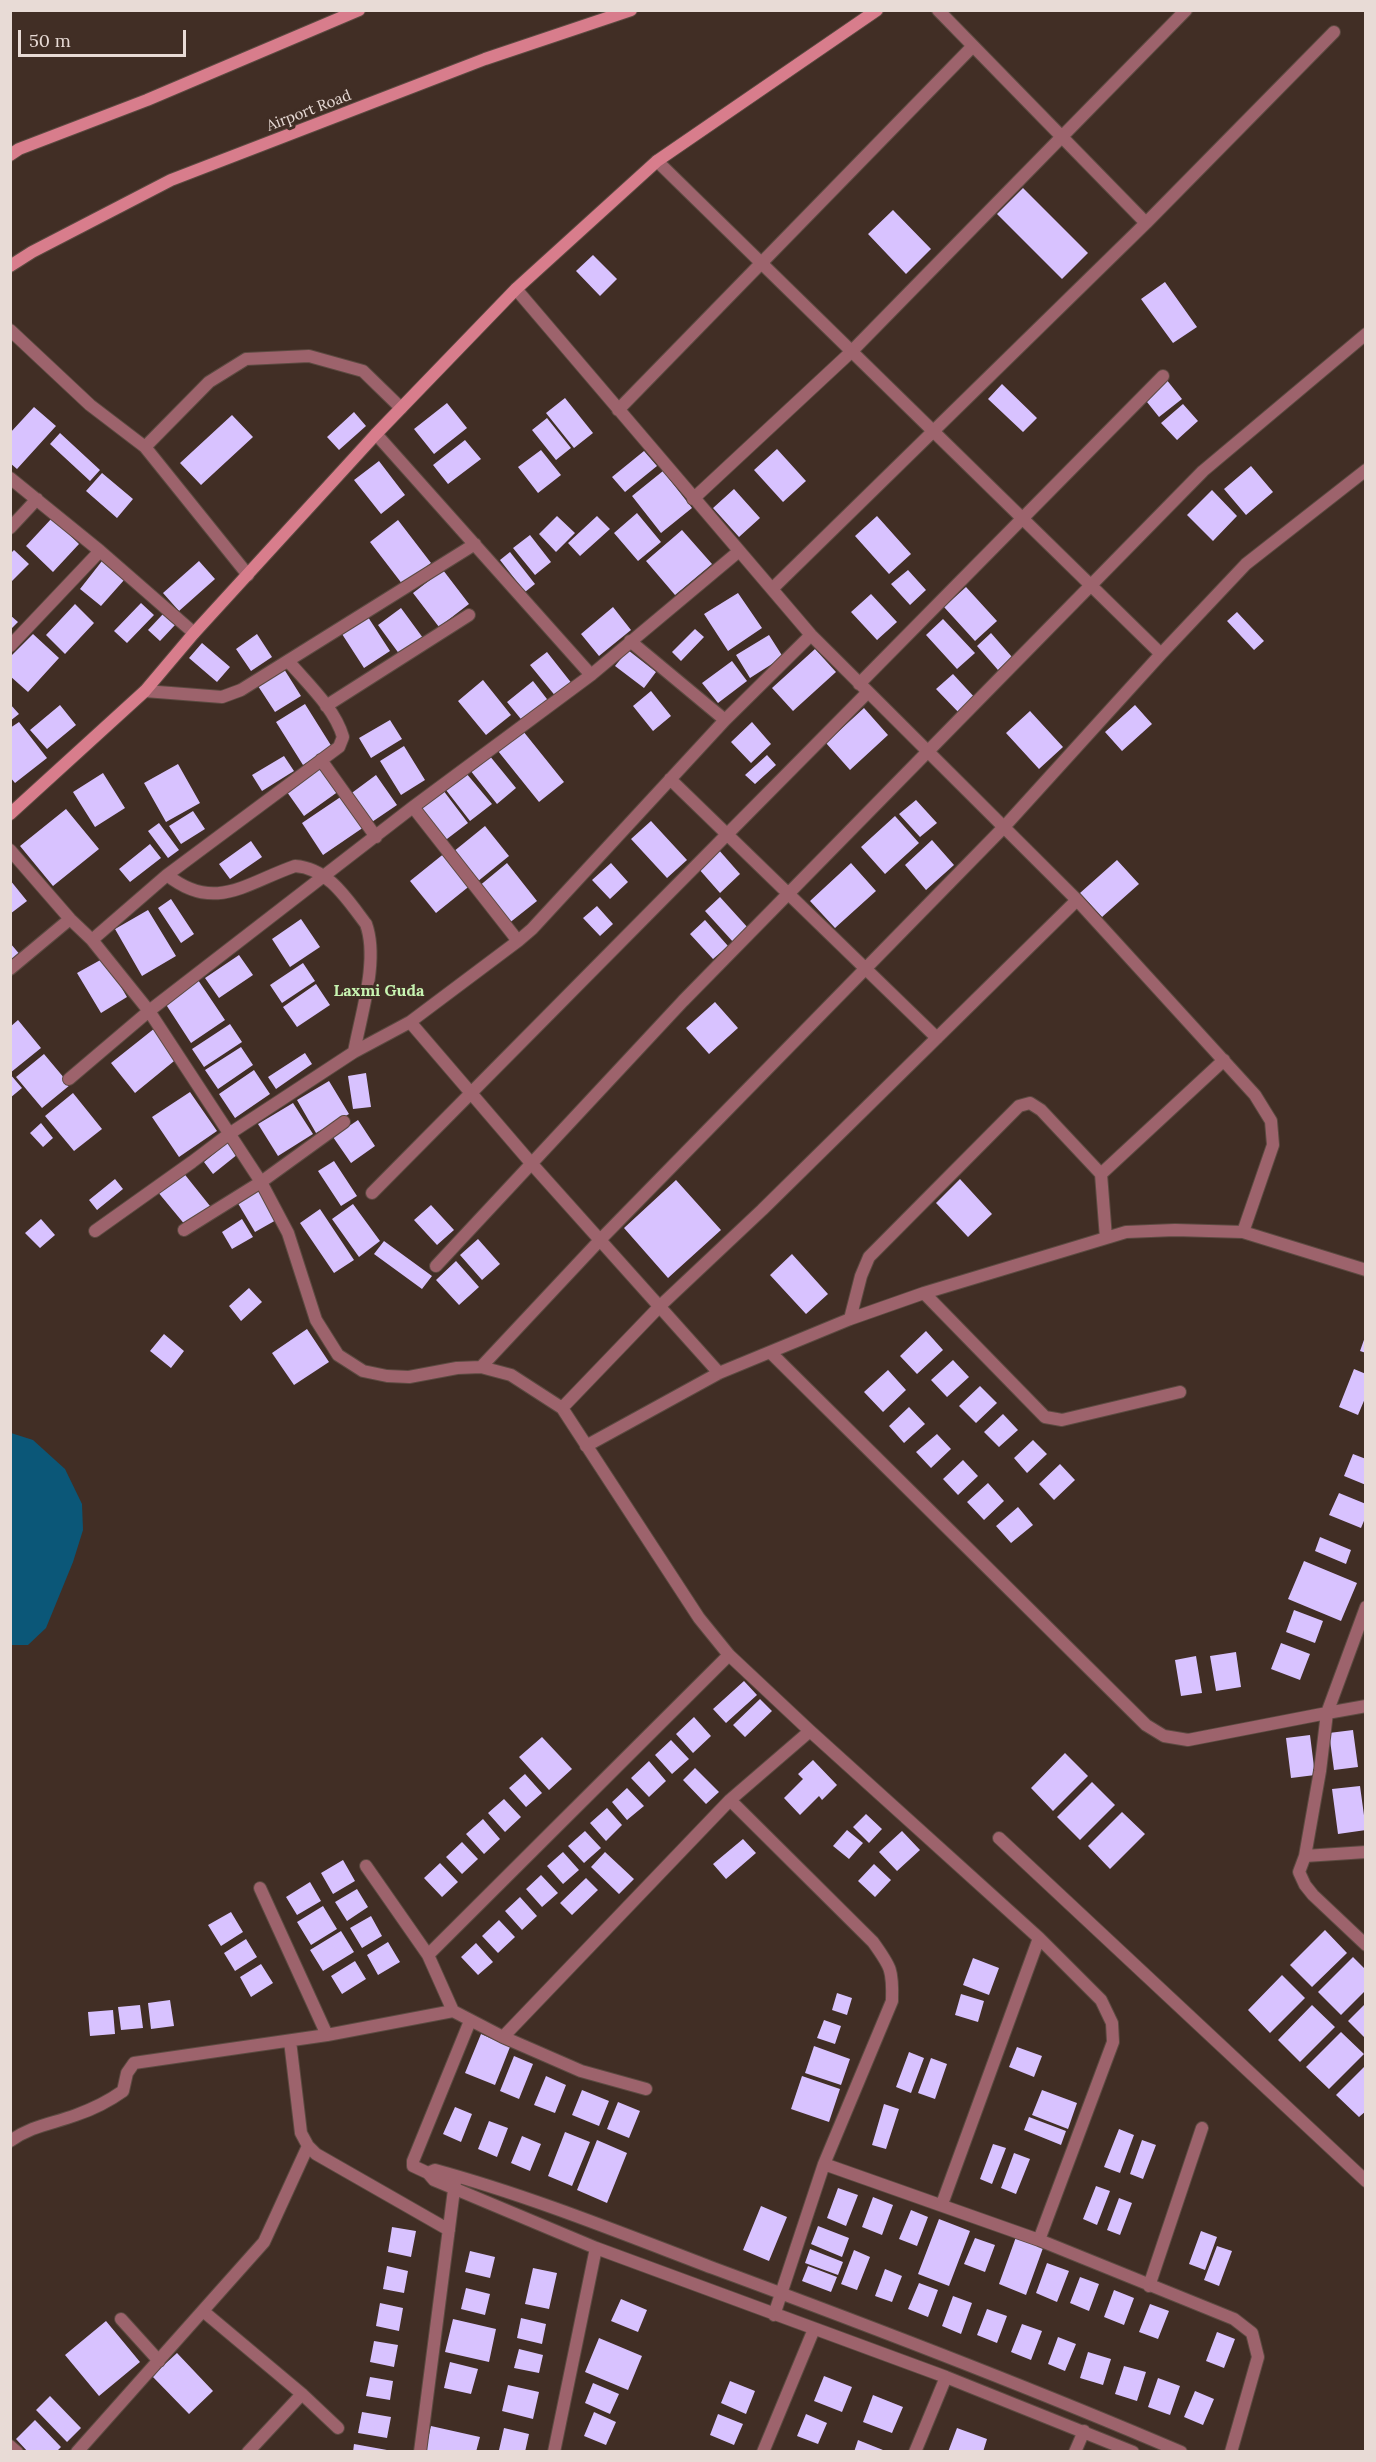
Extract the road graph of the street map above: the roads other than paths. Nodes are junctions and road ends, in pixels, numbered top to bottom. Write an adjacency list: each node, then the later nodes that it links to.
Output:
1 (359, 10): 9 (street)
2 (631, 10): 13 (street, Airport Road)
3 (878, 10): 10 (street)
4 (938, 10): 7 (street)
5 (1186, 10): 8 (street)
6 (1334, 32): 11 (street)
7 (973, 46): 8 (street); 12 (street)
8 (1061, 138): 11 (street); 17 (street)
9 (10, 155)
10 (657, 162): 12 (street); 14 (street)
11 (1146, 223): 21 (street)
12 (761, 263): 17 (street); 20 (street)
13 (10, 266)
14 (516, 289): 19 (street); 20 (street)
15 (10, 330): 23 (street)
16 (1365, 334): 34 (street)
17 (851, 352): 21 (street); 27 (street)
18 (1164, 376): 28 (street)
19 (401, 408): 22 (street); 23 (street)
20 (618, 410): 27 (street)
21 (932, 430): 28 (street); 35 (street)
22 (376, 434): 30 (street); 33 (street)
23 (145, 447): 33 (street)
24 (1365, 470): 41 (street)
25 (10, 478): 26 (street)
26 (37, 499): 29 (street); 31 (street)
27 (693, 499): 32 (street)
28 (1022, 519): 34 (street); 44 (street)
29 (10, 528)
30 (475, 544): 42 (street); 43 (street)
31 (100, 551): 37 (street); 40 (street)
32 (738, 552): 35 (street); 39 (street)
33 (248, 575): 37 (street)
34 (1091, 586): 41 (street); 48 (street)
35 (772, 589): 38 (street)
36 (469, 615): 46 (street)
37 (194, 633): 45 (street)
38 (811, 636): 44 (street); 47 (street)
39 (630, 641): 43 (street); 47 (street)
40 (10, 646)
41 (1161, 654): 53 (street)
42 (290, 662): 45 (street); 46 (street)
43 (591, 675): 51 (street)
44 (863, 688): 48 (street); 54 (street)
45 (145, 691): 52 (street)
46 (326, 706): 49 (street)
47 (725, 720): 50 (street)
48 (927, 753): 53 (street); 59 (street)
49 (321, 760): 55 (street); 57 (street)
50 (670, 779): 54 (street); 63 (street)
51 (413, 807): 55 (street); 63 (street)
52 (10, 814)
53 (1004, 828): 60 (street); 65 (street)
54 (728, 833): 59 (street); 72 (street)
55 (376, 837): 58 (street)
56 (10, 850): 61 (street)
57 (167, 875): 58 (street); 62 (street)
58 (326, 876): 66 (street); 69 (street)
59 (788, 893): 65 (street); 75 (street)
60 (1077, 900): 68 (street); 70 (street)
61 (70, 919): 62 (street); 64 (street)
62 (93, 940): 66 (street)
63 (518, 941): 67 (street)
64 (10, 969)
65 (866, 969): 68 (street); 83 (street)
66 (149, 1011): 71 (street); 74 (street)
67 (410, 1022): 69 (street); 72 (street)
68 (937, 1038): 87 (street)
69 (354, 1052): 74 (street)
70 (1224, 1060): 76 (street); 81 (street)
71 (69, 1079)
72 (472, 1095): 75 (street); 78 (street)
73 (344, 1122): 77 (street)
74 (229, 1134): 77 (street); 80 (street)
75 (531, 1163): 83 (street); 84 (street)
76 (1101, 1174): 82 (street); 88 (street)
77 (261, 1182): 79 (street); 90 (street)
78 (372, 1193)
79 (184, 1230)
80 (95, 1231)
81 (1243, 1232): 82 (street); 85 (street)
82 (1106, 1238): 86 (street)
83 (600, 1240): 87 (street); 90 (street)
84 (436, 1266)
85 (1365, 1270)
86 (924, 1293): 88 (street); 92 (street)
87 (660, 1306): 91 (street); 93 (street)
88 (850, 1319): 89 (street)
89 (770, 1352): 91 (street); 98 (street)
90 (481, 1367): 93 (street)
91 (719, 1373): 94 (street)
92 (1180, 1392)
93 (562, 1408): 94 (street)
94 (586, 1446): 96 (street)
95 (1365, 1607): 98 (street)
96 (729, 1655): 99 (street); 108 (street)
97 (1365, 1706): 98 (street)
98 (1327, 1713): 103 (street)
99 (810, 1731): 100 (street); 106 (street)
100 (730, 1800): 112 (street); 118 (street)
101 (999, 1838): 121 (street)
102 (1365, 1852): 103 (street)
103 (1305, 1856): 107 (street)
104 (366, 1866): 108 (street)
105 (260, 1888): 111 (street)
106 (1039, 1938): 123 (street); 125 (street)
107 (1365, 1945)
108 (428, 1955): 109 (street)
109 (453, 2011): 110 (street); 111 (street)
110 (470, 2021): 112 (street); 119 (street)
111 (327, 2035): 113 (street)
112 (503, 2037): 114 (street)
113 (290, 2041): 116 (street); 117 (street)
114 (646, 2089)
115 (1202, 2128): 127 (street)
116 (10, 2141)
117 (308, 2146): 124 (street); 129 (street)
118 (824, 2164): 123 (street); 128 (street)
119 (428, 2173): 120 (street); 122 (street)
120 (456, 2176): 122 (street); 128 (street)
121 (1365, 2181)
122 (454, 2190): 124 (street); 126 (street)
123 (942, 2204): 125 (street)
124 (449, 2230): 142 (street)
125 (1039, 2240): 127 (street)
126 (596, 2248): 130 (street); 143 (street)
127 (1149, 2286): 149 (street)
128 (781, 2293): 130 (street); 148 (street)
129 (203, 2311): 133 (street); 135 (street)
130 (774, 2315): 132 (street)
131 (121, 2319): 133 (street)
132 (814, 2329): 134 (street); 144 (street)
133 (159, 2361): 140 (street)
134 (946, 2377): 137 (street); 145 (street)
135 (302, 2394): 136 (street); 141 (street)
136 (338, 2428)
137 (1084, 2431): 146 (street); 147 (street)
138 (10, 2445): 139 (street)
139 (17, 2451)
140 (77, 2451)
141 (248, 2451)
142 (420, 2451)
143 (554, 2451)
144 (763, 2451)
145 (915, 2451)
146 (1075, 2451)
147 (1133, 2451)
148 (1181, 2451)
149 (1231, 2451)

